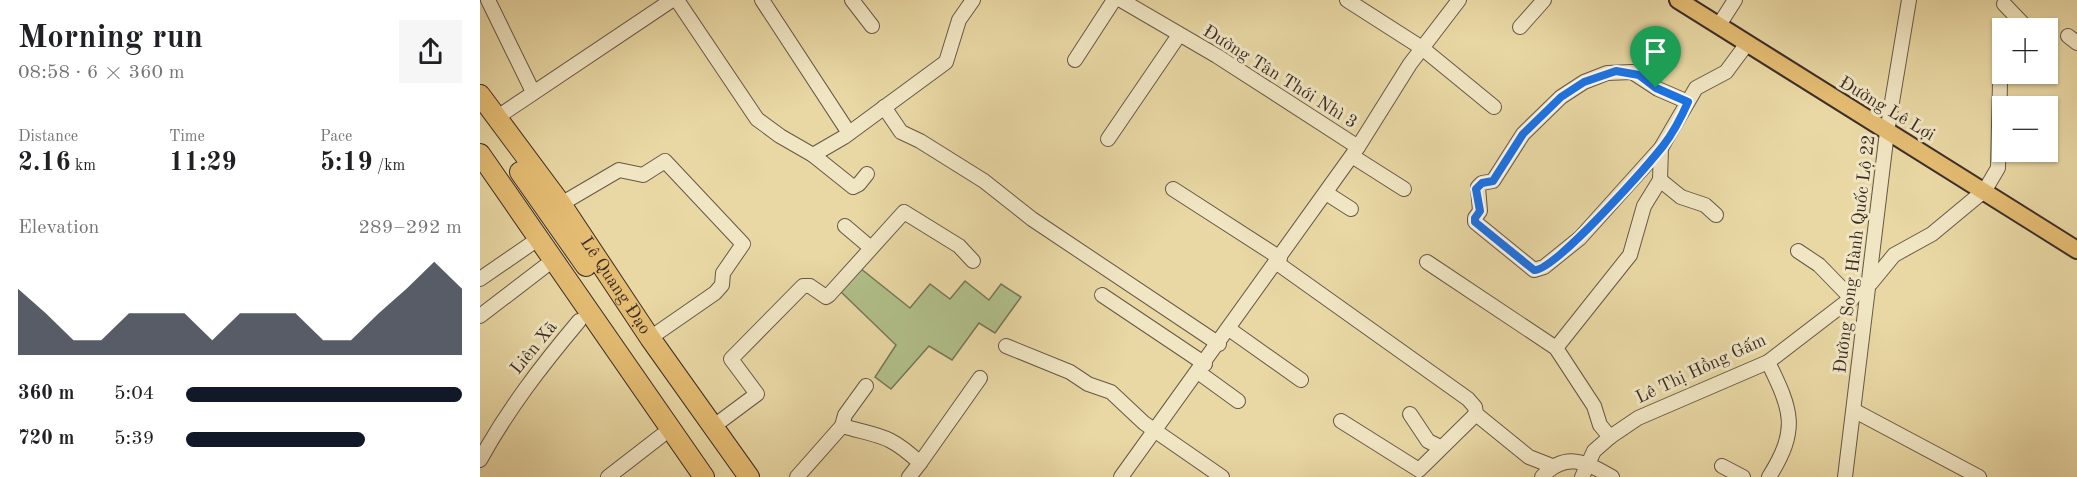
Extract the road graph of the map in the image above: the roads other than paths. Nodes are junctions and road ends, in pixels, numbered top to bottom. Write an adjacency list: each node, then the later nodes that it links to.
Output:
1 (488, 0): 25 (street)
2 (672, 0): 25 (street)
3 (677, 0): 37 (street)
4 (762, 0): 32 (street)
5 (852, 0): 18 (street)
6 (973, 0): 29 (street)
7 (1114, 0): 23 (street)
8 (1121, 0): 20 (street, Đường Tân Thới Nhì 3)
9 (1347, 0): 22 (street)
10 (1460, 0): 22 (street)
11 (1544, 0): 19 (street)
12 (1678, 0): 17 (main road, Đường Lê Lợi)
13 (1735, 0): 17 (street)
14 (1909, 0): 31 (street, Đường Song Hành Quốc Lộ 22)
15 (2004, 4): 16 (street)
16 (2017, 18)
17 (1719, 25): 21 (main road, Đường Lê Lợi)
18 (872, 26)
19 (1520, 27)
20 (1179, 35): 33 (street); 35 (street, Đường Tân Thới Nhì 3)
21 (1746, 45): 27 (street); 31 (main road, Đường Lê Lợi)
22 (1422, 48): 28 (street); 35 (street)
23 (1075, 60)
24 (2000, 84): 43 (street)
25 (532, 92): 30 (street)
26 (480, 95): 30 (highway, Lê Quang Đạo)
27 (1688, 102): 34 (street); 34 (street)
28 (1494, 106)
29 (884, 107): 32 (street); 65 (street)
30 (486, 121): 45 (highway, Lê Quang Đạo); 92 (highway, Lê Quang Đạo)
31 (1887, 132): 43 (main road, Đường Lê Lợi); 58 (street, Đường Song Hành Quốc Lộ 22)
32 (849, 133): 37 (street)
33 (1108, 139)
34 (1661, 148): 40 (street)
35 (1355, 151): 42 (street, Đường Tân Thới Nhì 3); 44 (street)
36 (480, 154): 49 (highway, Lê Quang Đạo)
37 (813, 155): 38 (street)
38 (867, 174)
39 (480, 176): 49 (highway, Lê Quang Đạo)
40 (1660, 180): 47 (street); 67 (street)
41 (1173, 189): 53 (street)
42 (1404, 189)
43 (1986, 190): 51 (main road, Đường Lê Lợi); 58 (street, Lê Thị Hồng Gấm)
44 (1326, 193): 46 (street); 53 (street)
45 (561, 204): 64 (highway, Lê Quang Đạo); 64 (street)
46 (1351, 208)
47 (1716, 215)
48 (845, 226): 50 (street)
49 (534, 243): 56 (highway, Lê Quang Đạo); 57 (street); 91 (highway, Lê Quang Đạo)
50 (871, 248): 54 (street); 78 (street)
51 (2077, 250)
52 (1798, 251): 60 (street)
53 (1279, 260): 63 (street); 76 (street)
54 (973, 261)
55 (1427, 262): 67 (street)
56 (544, 267): 61 (street); 62 (highway, Lê Quang Đạo)
57 (480, 279)
58 (1871, 283): 60 (street, Lê Thị Hồng Gấm); 74 (street, Đường Song Hành Quốc Lộ 22)
59 (1102, 295): 69 (street)
60 (1852, 299): 68 (street, Lê Thị Hồng Gấm)
61 (480, 316)
62 (579, 321): 81 (highway, Lê Quang Đạo); 84 (street, Liên Xã)
63 (1229, 329): 65 (street); 71 (street)
64 (650, 338): 78 (highway, Lê Quang Đạo)
65 (1219, 344): 69 (street)
66 (1006, 346): 80 (street)
67 (1557, 348): 82 (street)
68 (1768, 362): 82 (street, Lê Thị Hồng Gấm); 101 (street)
69 (1201, 368): 73 (street); 80 (street)
70 (981, 378): 85 (street)
71 (1301, 380)
72 (866, 386): 79 (street)
73 (1238, 401)
74 (1855, 411): 102 (street, Đường Song Hành Quốc Lộ 22); 103 (street)
75 (1410, 414): 83 (street)
76 (1476, 414): 83 (street); 86 (street)
77 (1341, 421): 83 (street)
78 (714, 426): 93 (highway, Lê Quang Đạo)
79 (843, 426): 85 (street); 94 (street)
80 (1154, 428): 96 (street); 97 (street)
81 (661, 436): 89 (street); 90 (highway, Lê Quang Đạo)
82 (1610, 437): 88 (street, Lê Thị Hồng Gấm)
83 (1440, 447)
84 (480, 459)
85 (920, 463): 95 (street)
86 (1552, 466): 88 (street); 98 (street)
87 (1722, 466): 100 (street)
88 (1585, 471): 99 (street)
89 (608, 477)
90 (689, 477)
91 (704, 477)
92 (733, 477)
93 (749, 477)
94 (797, 477)
95 (909, 477)
96 (1121, 477)
97 (1222, 477)
98 (1542, 477)
99 (1612, 477)
100 (1743, 477)
101 (1769, 477)
102 (1845, 477)
103 (1979, 477)

